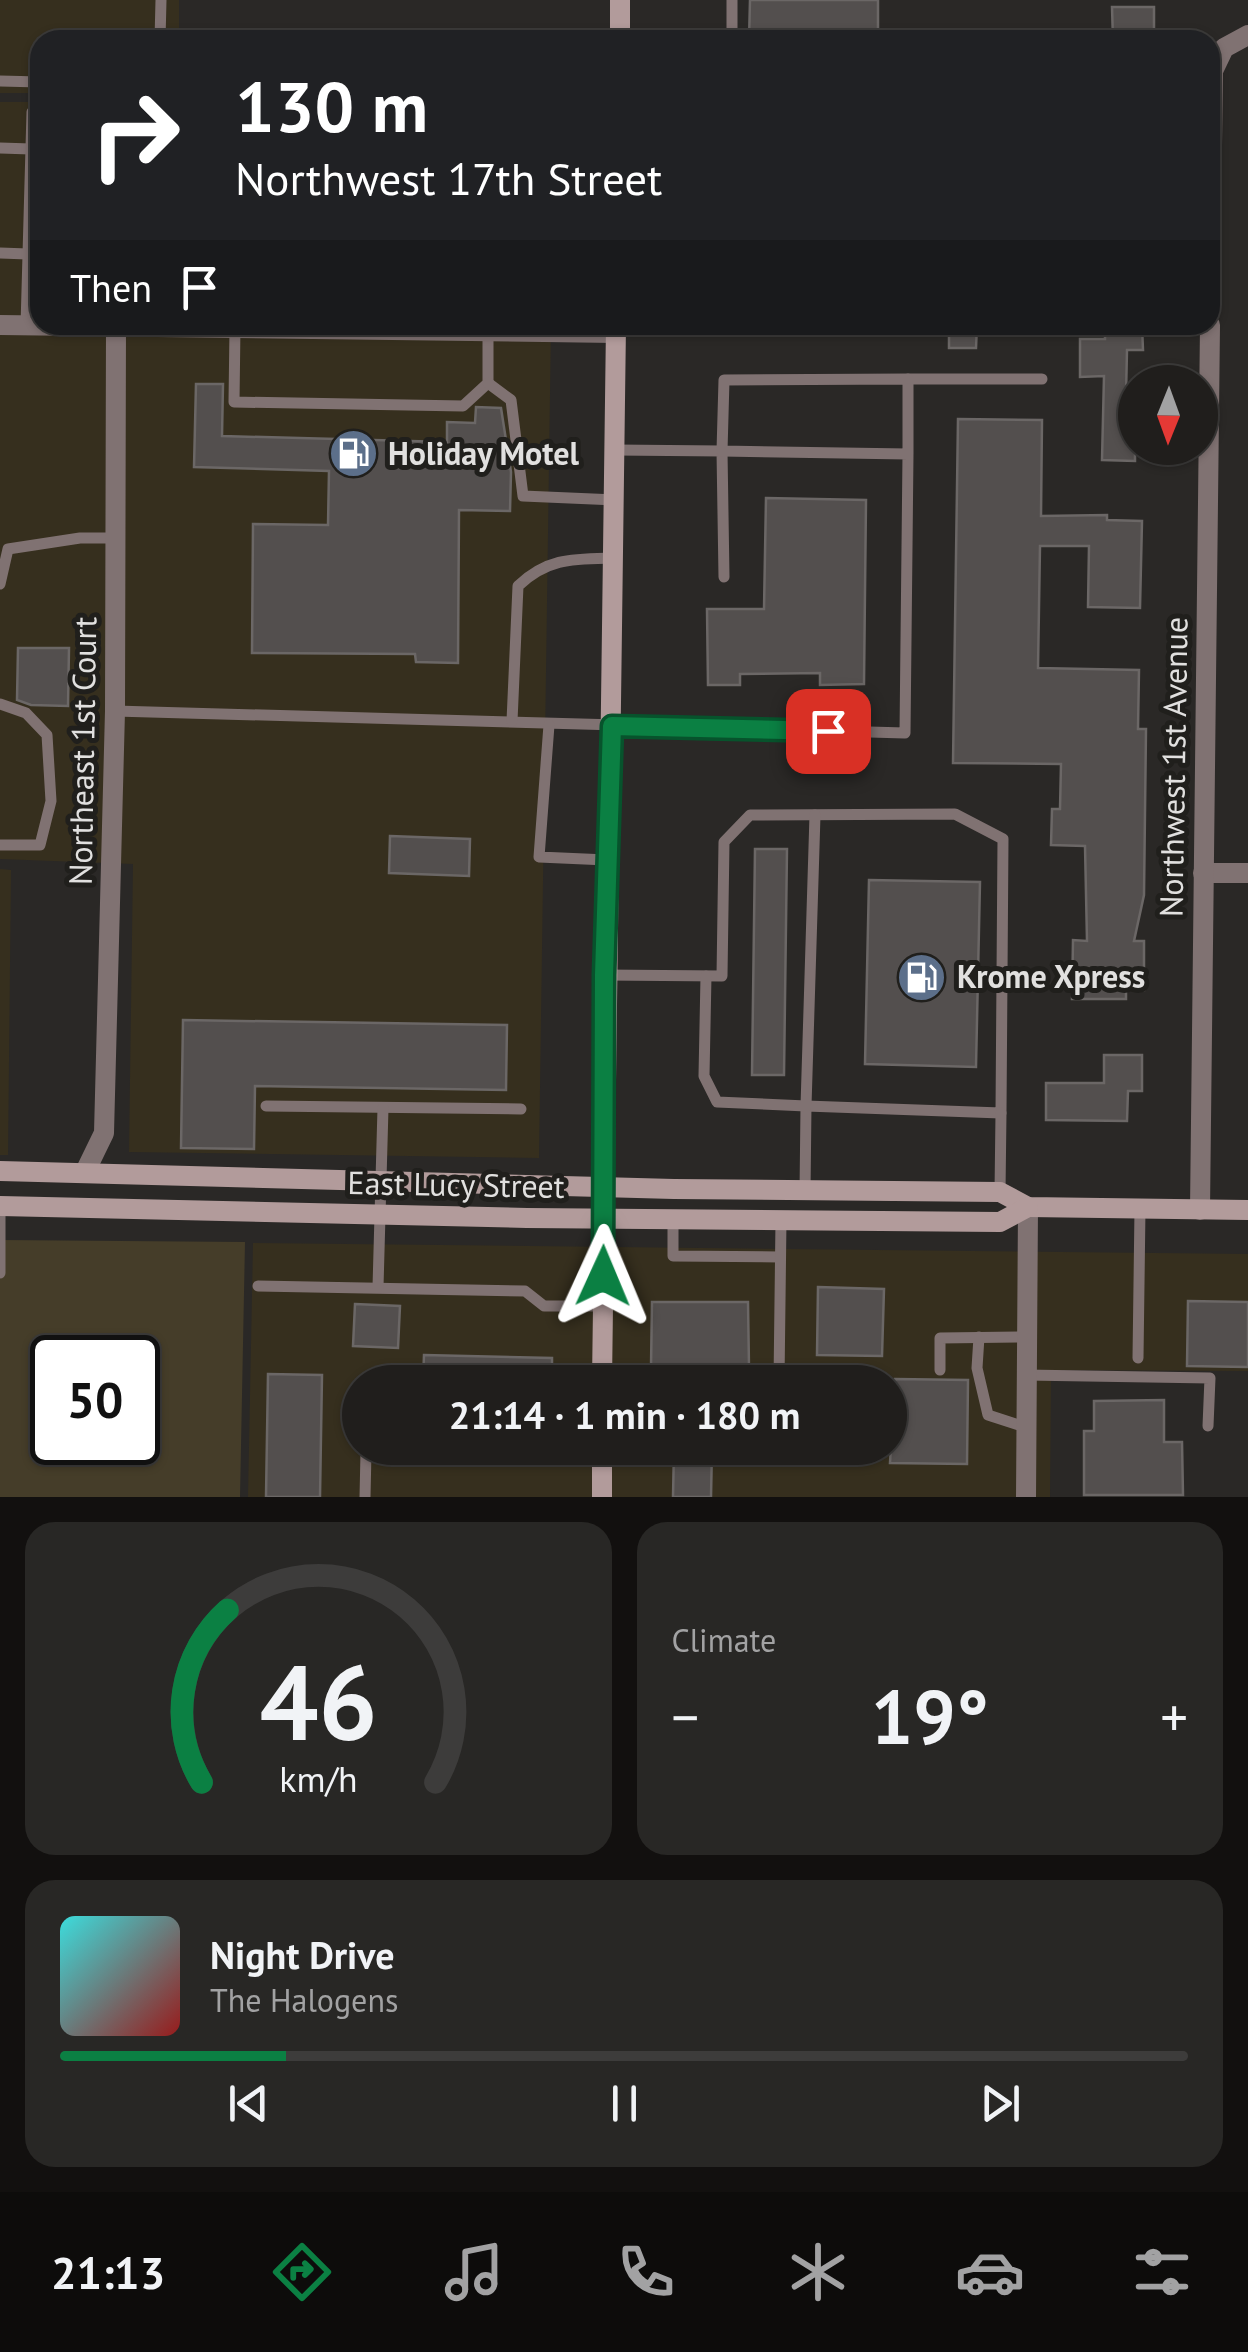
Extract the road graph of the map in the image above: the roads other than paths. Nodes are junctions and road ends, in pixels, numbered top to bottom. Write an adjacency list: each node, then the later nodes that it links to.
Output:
1 (161, 0): 4 (lane)
2 (620, 0): 5 (street)
3 (732, 0): 6 (lane)
4 (160, 30)
5 (620, 30)
6 (732, 30)
7 (1248, 35): 8 (street)
8 (1220, 60)
9 (0, 81): 10 (lane)
10 (30, 82)
11 (0, 148): 12 (lane)
12 (30, 148)
13 (30, 183): 15 (lane)
14 (0, 253): 15 (lane)
15 (28, 254): 17 (lane)
16 (0, 326): 17 (street)
17 (26, 326): 18 (street)
18 (30, 326)
19 (116, 335): 31 (street, Northeast 1st Court)
20 (235, 335): 26 (lane)
21 (488, 335): 26 (lane)
22 (616, 335): 27 (street)
23 (1210, 335): 43 (street, Northwest 1st Avenue)
24 (908, 379): 25 (lane); 28 (lane); 29 (lane)
25 (1042, 379)
26 (488, 383): 30 (lane)
27 (615, 450): 28 (lane); 30 (street)
28 (722, 451): 29 (lane); 33 (lane)
29 (908, 454): 39 (lane)
30 (616, 500): 32 (street)
31 (115, 538): 34 (lane); 36 (street, Northeast 1st Court)
32 (615, 558): 37 (lane); 39 (street)
33 (724, 577)
34 (0, 584)
35 (0, 704): 41 (lane)
36 (115, 711): 37 (lane); 53 (street, Northeast 1st Court)
37 (512, 721): 38 (lane)
38 (549, 724): 39 (lane); 42 (lane)
39 (612, 726): 42 (street)
40 (816, 815): 46 (lane); 48 (lane); 51 (lane)
41 (0, 845)
42 (607, 860): 45 (street)
43 (1203, 873): 44 (street); 65 (street, Northwest 1st Avenue)
44 (1248, 873)
45 (604, 975): 46 (lane); 57 (street)
46 (706, 976): 48 (lane)
47 (266, 1106): 49 (lane)
48 (806, 1106): 51 (lane); 58 (lane)
49 (383, 1108): 50 (lane); 56 (lane)
50 (520, 1110)
51 (1002, 1113): 59 (lane)
52 (0, 1171): 53 (street, East Lucy Street)
53 (84, 1172): 54 (street, East Lucy Street)
54 (119, 1174): 55 (street, East Lucy Street); 62 (street)
55 (227, 1177): 56 (street, East Lucy Street); 64 (street)
56 (383, 1180): 57 (street, East Lucy Street); 67 (lane)
57 (603, 1186): 58 (street, East Lucy Street); 68 (street)
58 (804, 1192): 59 (street, East Lucy Street)
59 (1000, 1192): 61 (street, East Lucy Street)
60 (0, 1206): 62 (street, East Lucy Street); 72 (lane)
61 (1028, 1207): 63 (street, East Lucy Street); 70 (street, East Lucy Street); 76 (street)
62 (119, 1208): 64 (street, East Lucy Street)
63 (1140, 1209): 65 (street, East Lucy Street); 78 (lane)
64 (227, 1210): 67 (street, East Lucy Street)
65 (1200, 1210): 66 (street, East Lucy Street)
66 (1248, 1210)
67 (382, 1215): 68 (street, East Lucy Street); 74 (lane)
68 (604, 1217): 69 (street, East Lucy Street); 75 (street)
69 (673, 1218): 70 (street, East Lucy Street); 71 (lane)
70 (781, 1220): 71 (lane)
71 (780, 1258): 80 (lane)
72 (0, 1273)
73 (258, 1286): 74 (lane)
74 (378, 1286): 75 (lane)
75 (603, 1306): 79 (street)
76 (1026, 1337): 77 (lane); 82 (street)
77 (979, 1338): 81 (lane); 84 (lane)
78 (1138, 1358)
79 (602, 1365)
80 (780, 1365)
81 (940, 1370)
82 (1024, 1375): 83 (lane); 84 (street)
83 (1208, 1426)
84 (1025, 1427): 89 (street)
85 (366, 1465): 87 (lane)
86 (602, 1465): 88 (street)
87 (365, 1497)
88 (602, 1497)
89 (1026, 1497)

